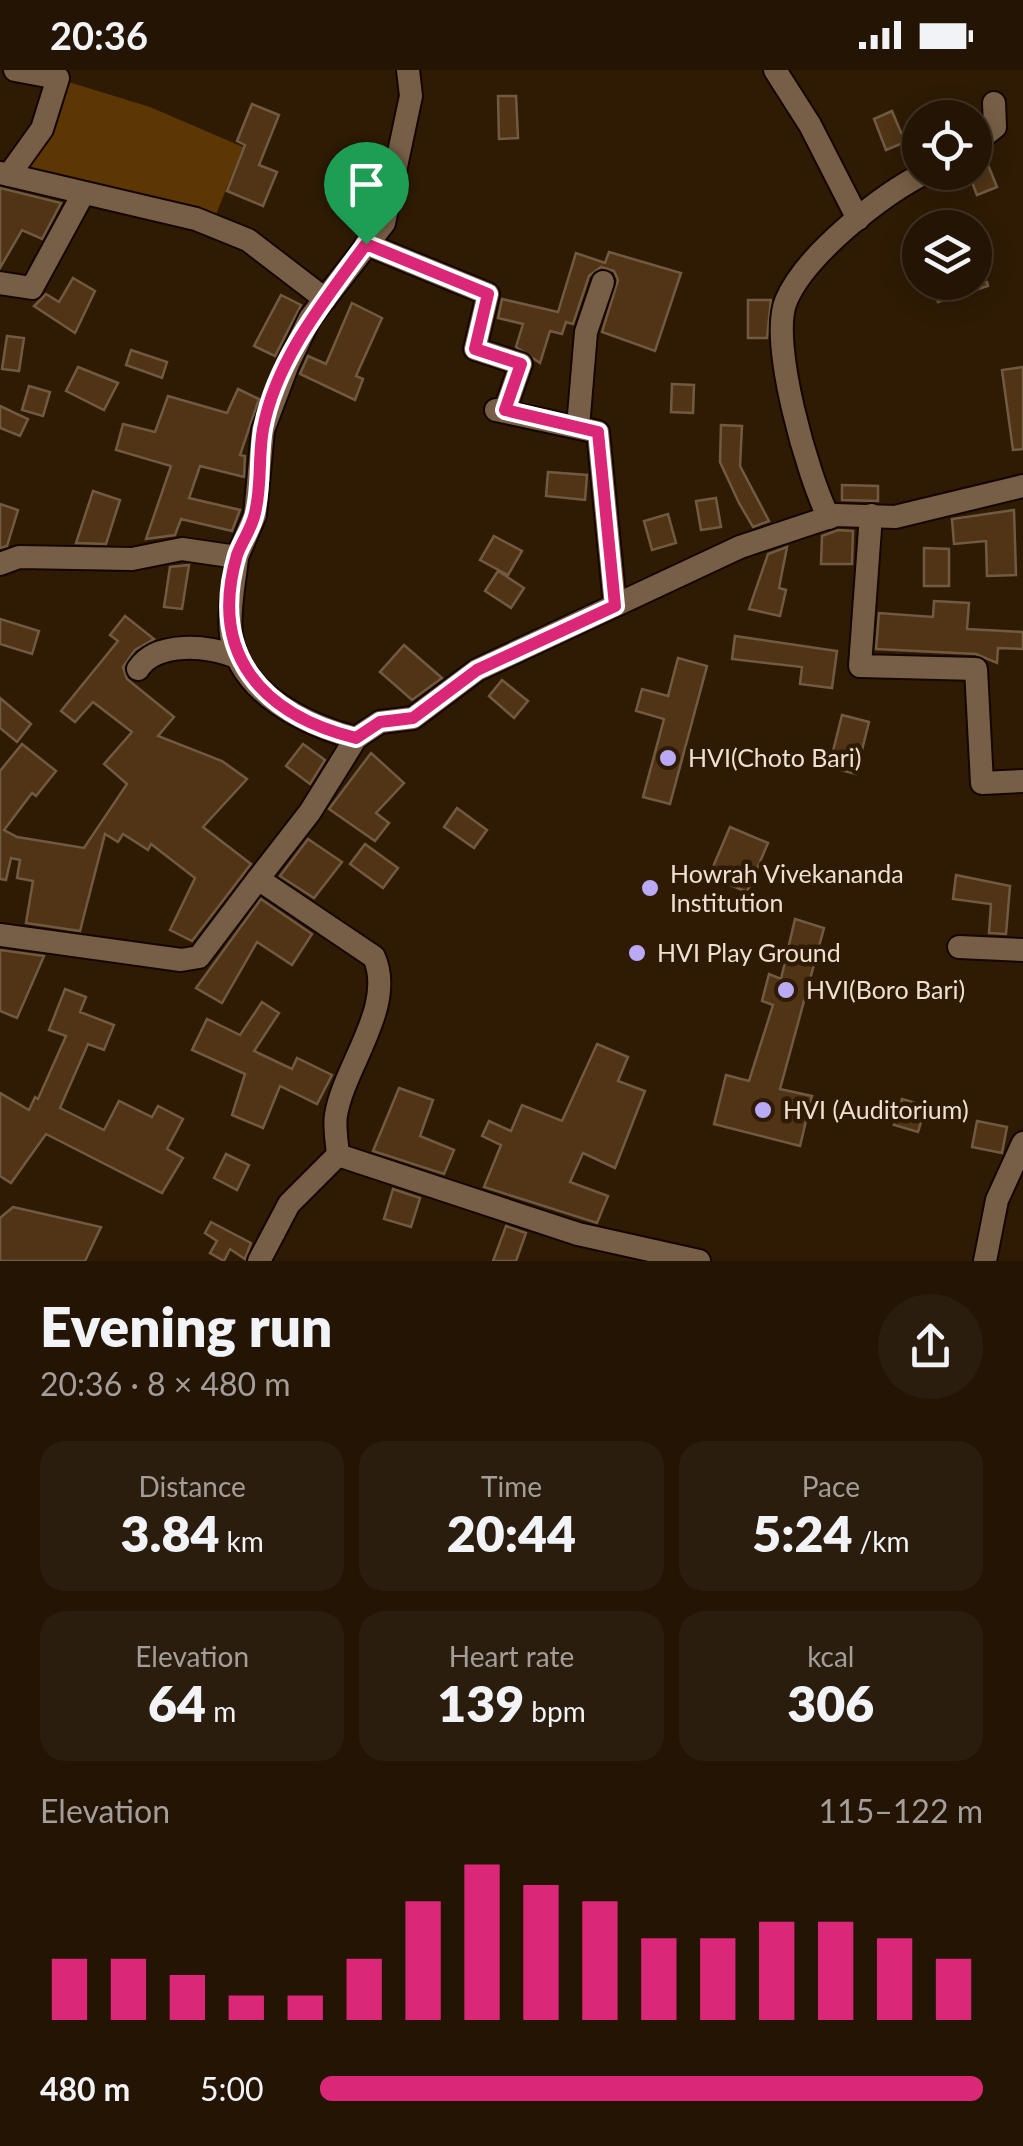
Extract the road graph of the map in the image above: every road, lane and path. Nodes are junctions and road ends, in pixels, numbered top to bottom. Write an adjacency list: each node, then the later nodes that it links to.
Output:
1 (15, 70): 6 (street)
2 (408, 70): 10 (street)
3 (775, 70): 9 (street)
4 (994, 103): 5 (street)
5 (992, 129)
6 (4, 174): 8 (street)
7 (902, 186): 9 (street)
8 (82, 194): 12 (street); 13 (street)
9 (858, 219): 17 (street)
10 (366, 244): 13 (street); 14 (street)
11 (603, 282): 14 (street)
12 (0, 283)
13 (325, 300): 18 (street)
14 (578, 428): 20 (street)
15 (1023, 486): 16 (street)
16 (871, 515): 17 (street); 24 (street)
17 (829, 518): 20 (street)
18 (237, 557): 19 (street); 21 (street)
19 (2, 570)
20 (615, 606): 23 (street)
21 (236, 656): 22 (street); 23 (street)
22 (138, 669)
23 (356, 738): 25 (street)
24 (1023, 781)
25 (258, 879): 26 (street); 30 (street)
26 (0, 935)
27 (959, 947): 28 (street)
28 (1023, 950)
29 (1023, 1143): 33 (street)
30 (338, 1154): 31 (street); 32 (street)
31 (259, 1261)
32 (700, 1261)
33 (985, 1261)

